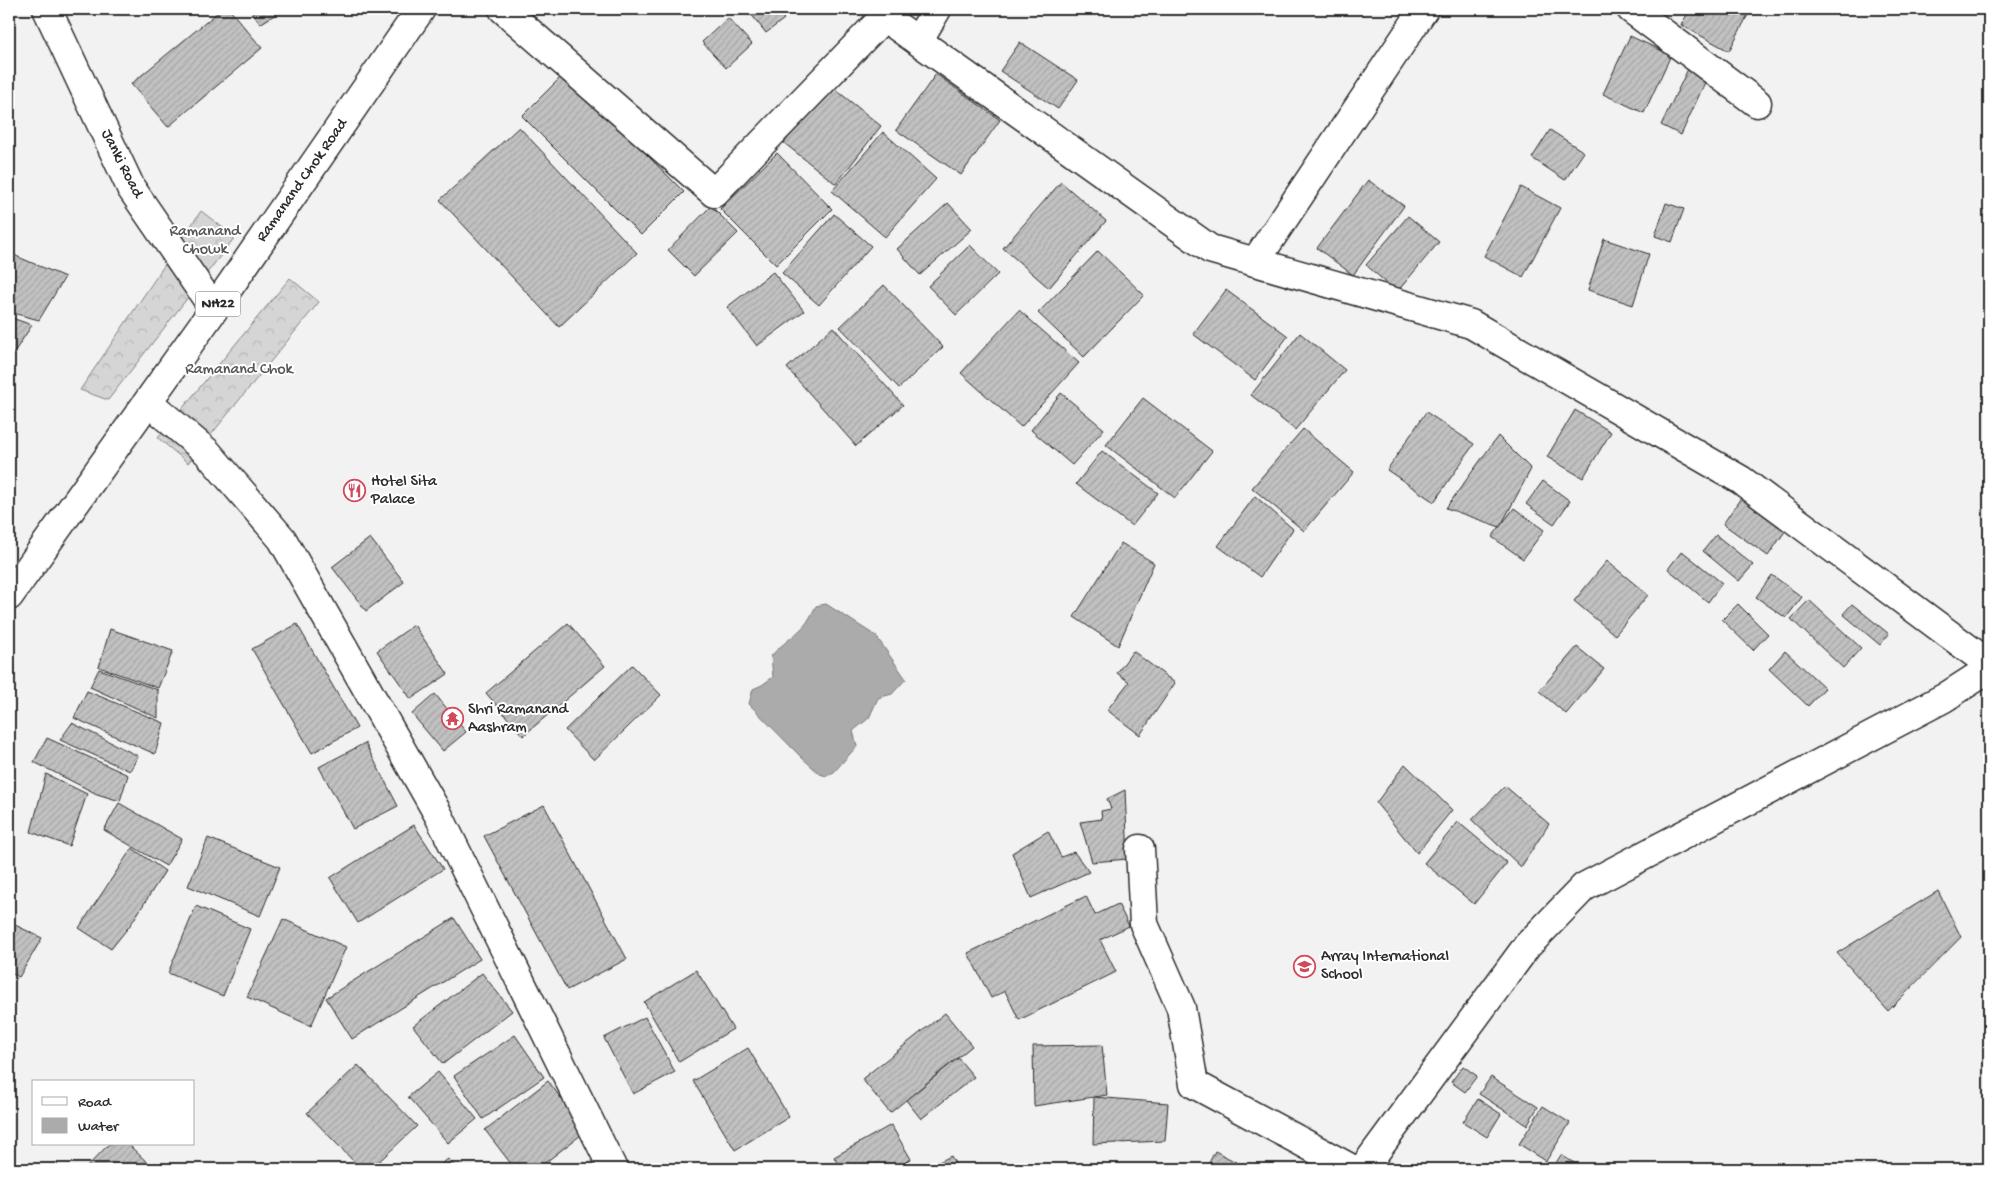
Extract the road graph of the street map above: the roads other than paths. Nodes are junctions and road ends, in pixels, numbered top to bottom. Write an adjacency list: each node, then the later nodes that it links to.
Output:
1 (46, 9): 10 (main road, Janki Road)
2 (421, 9): 10 (main road, Ramanand Chok Road / NH22)
3 (504, 9): 7 (main road)
4 (937, 9): 7 (main road)
5 (1424, 9): 9 (main road)
6 (1631, 9): 8 (main road)
7 (918, 41): 9 (main road)
8 (1757, 103)
9 (1255, 262): 13 (main road)
10 (214, 309): 11 (main road, Ramanand Chok Road / NH22)
11 (148, 402): 12 (main road, Ramanand Chok Road / NH22); 16 (main road)
12 (9, 596)
13 (1989, 664)
14 (1989, 669): 18 (main road)
15 (1140, 848): 17 (main road)
16 (613, 1169)
17 (1352, 1169)
18 (1363, 1169)

